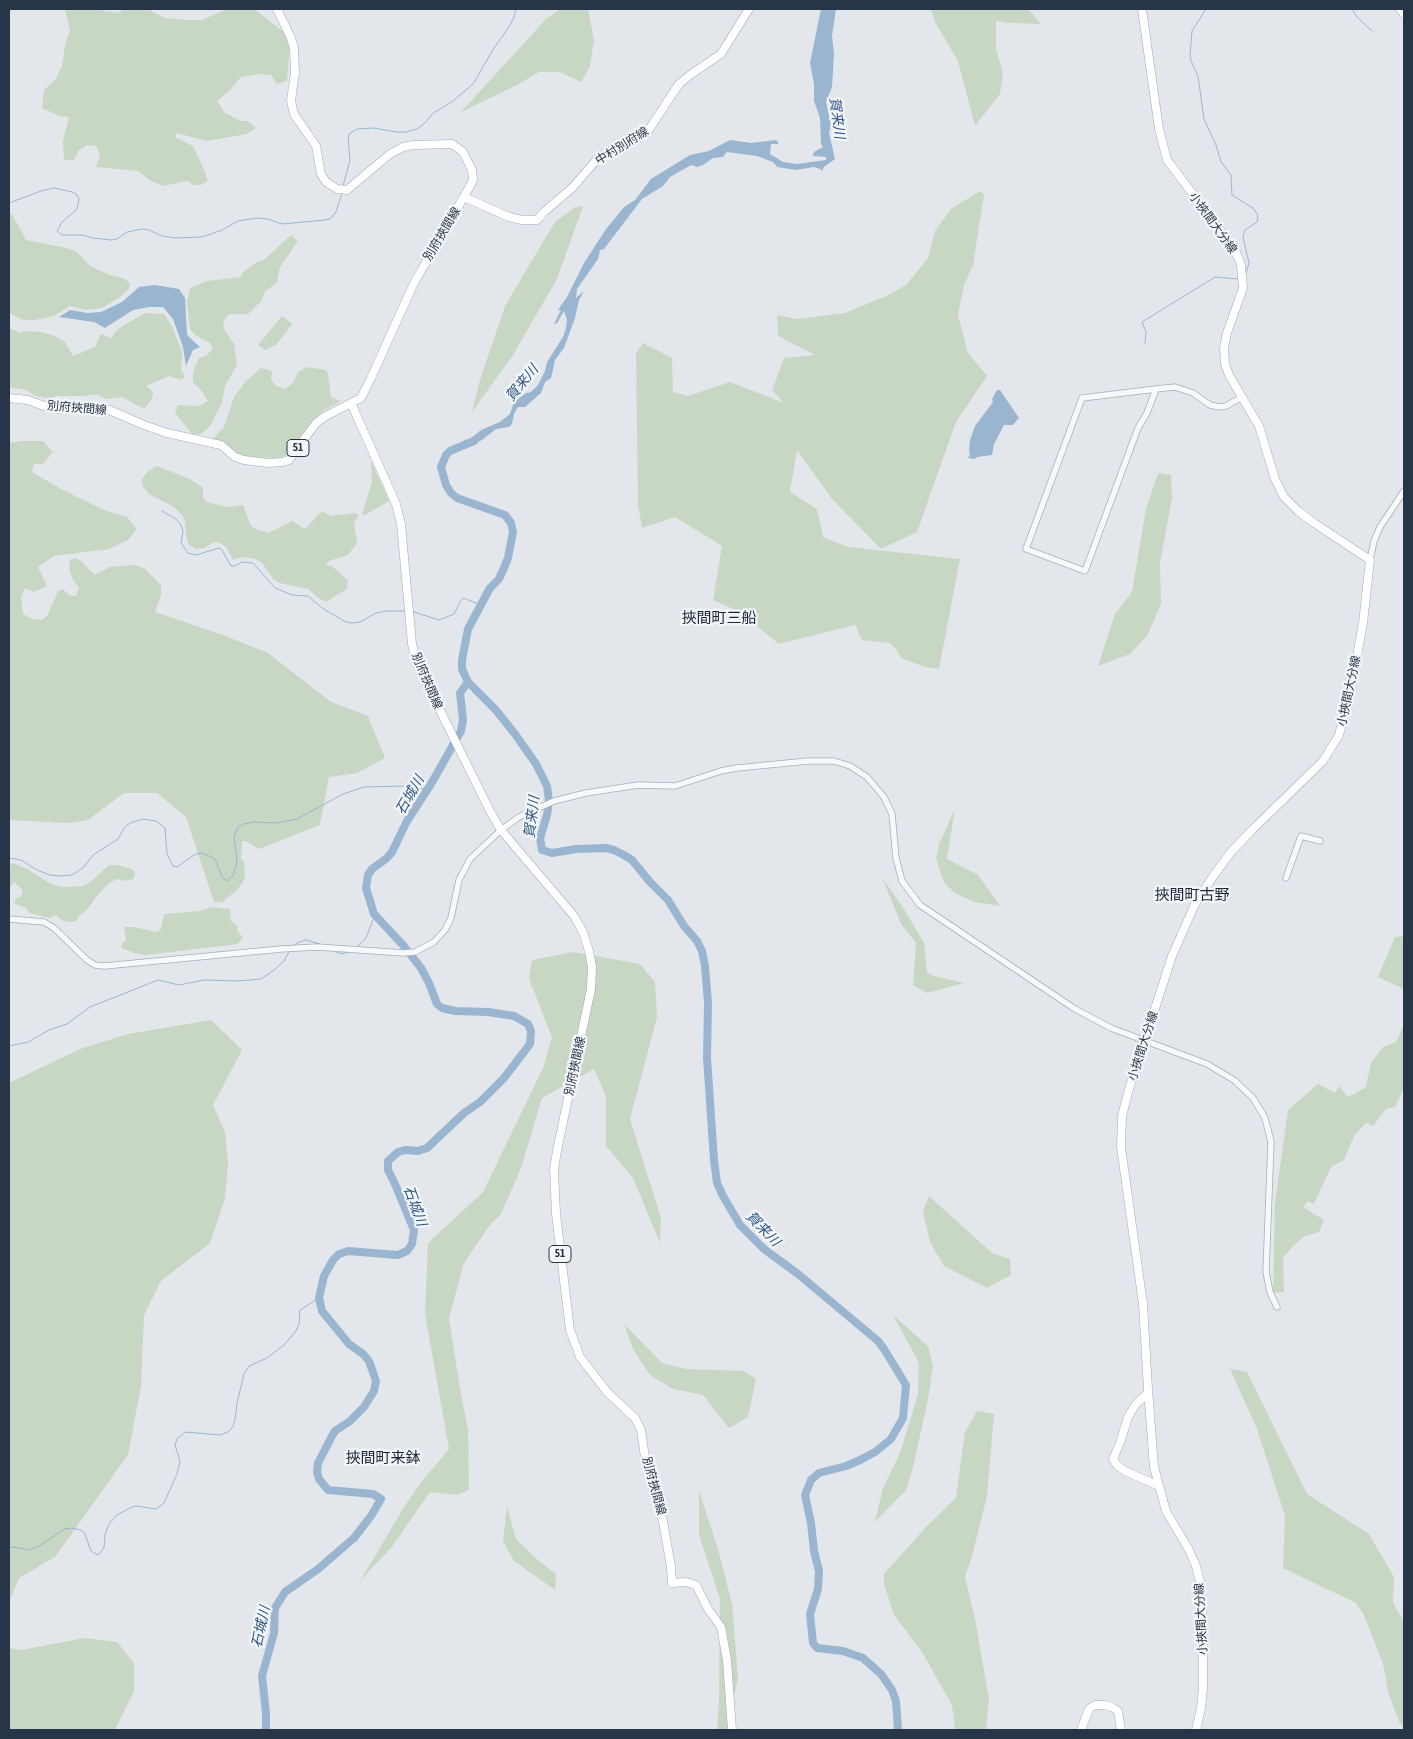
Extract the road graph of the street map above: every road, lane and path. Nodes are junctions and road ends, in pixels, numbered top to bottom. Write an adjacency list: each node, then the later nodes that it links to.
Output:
1 (277, 9): 6 (main road, 別府挾間線)
2 (749, 9): 6 (main road, 中村別府線)
3 (1142, 9): 8 (main road, 小挾間大分線)
4 (1400, 9): 5 (main road)
5 (1404, 14)
6 (464, 197): 10 (main road, 別府挾間線 / 51)
7 (1156, 389): 7 (street); 8 (street)
8 (1242, 397): 12 (main road, 小挾間大分線)
9 (9, 398): 10 (main road, 別府挾間線 / 51)
10 (351, 403): 13 (main road, 別府挾間線 / 51)
11 (1404, 491): 12 (street)
12 (1370, 560): 17 (main road, 小挾間大分線)
13 (501, 830): 16 (street); 17 (street); 21 (main road, 別府挾間線 / 51)
14 (1320, 842): 15 (street)
15 (1286, 878)
16 (9, 919)
17 (1145, 1040): 18 (street); 19 (main road, 小挾間大分線)
18 (1277, 1307)
19 (1148, 1393): 20 (main road, 小挾間大分線); 20 (main road)
20 (1159, 1486): 24 (main road, 小挾間大分線)
21 (732, 1730)
22 (1081, 1730): 23 (main road)
23 (1121, 1730)
24 (1196, 1730)

